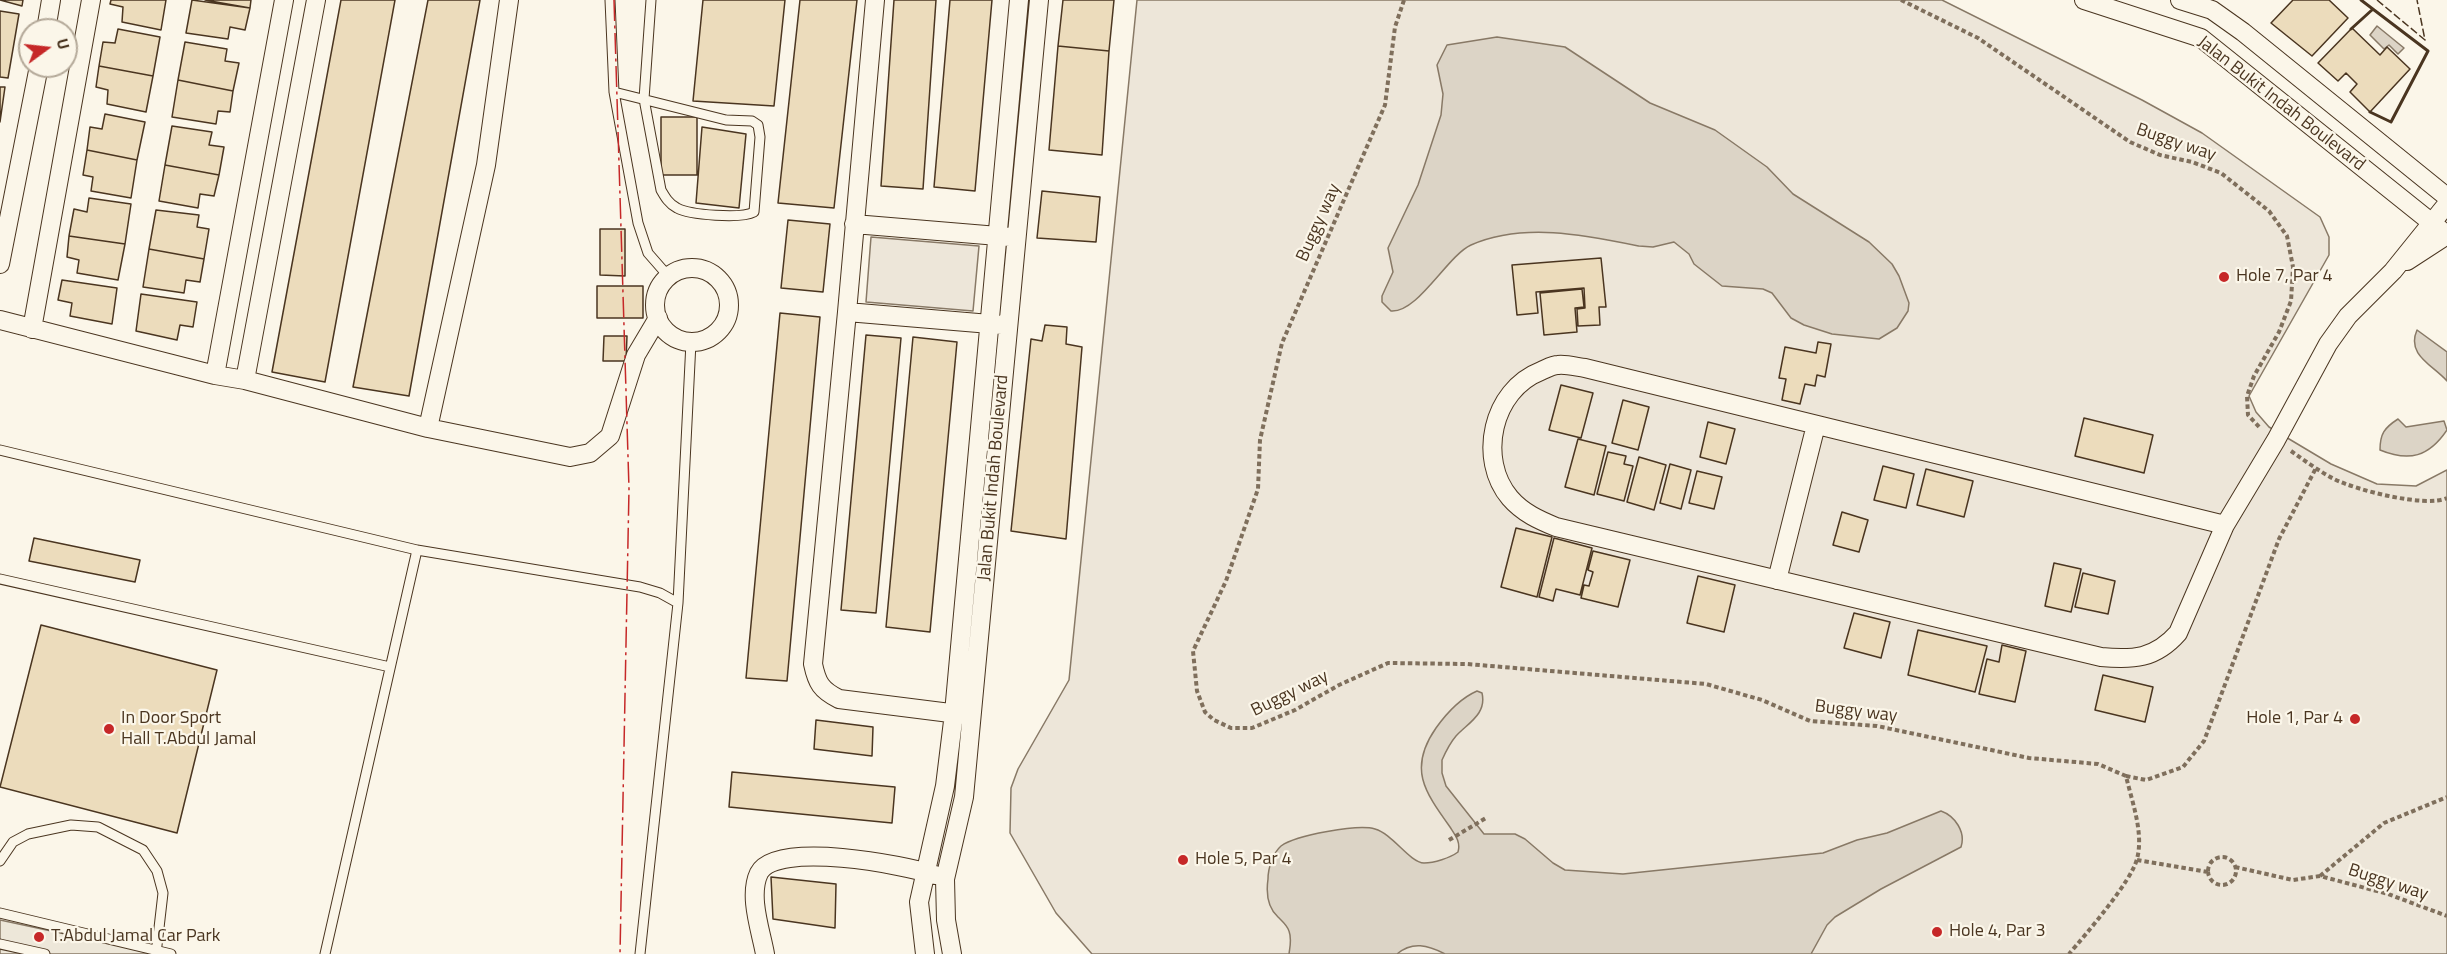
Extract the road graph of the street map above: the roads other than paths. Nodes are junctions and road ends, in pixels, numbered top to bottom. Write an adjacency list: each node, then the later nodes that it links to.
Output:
1 (51, 0): 13 (street)
2 (91, 0): 30 (street)
3 (284, 0): 32 (street)
4 (316, 0): 33 (street)
5 (509, 0): 35 (street)
6 (610, 0): 15 (lane)
7 (651, 0): 16 (lane)
8 (875, 0): 20 (street)
9 (1019, 0): 22 (street)
10 (1039, 0): 22 (street)
11 (2084, 0): 19 (street, Jalan Bukit Indah Boulevard)
12 (2180, 0): 17 (street)
13 (48, 18)
14 (37, 78): 23 (street)
15 (614, 92): 16 (lane); 25 (lane)
16 (644, 99): 16 (lane)
17 (2447, 197)
18 (2447, 204): 19 (street)
19 (2431, 221): 21 (street, Jalan Bukit Indah Boulevard); 24 (street)
20 (854, 224): 22 (street); 26 (street)
21 (2447, 235): 24 (street)
22 (1007, 237): 29 (street)
23 (0, 264)
24 (2393, 271): 37 (street)
25 (669, 278): 27 (street); 31 (street)
26 (846, 312): 29 (street); 43 (street)
27 (658, 318): 31 (street); 35 (street)
28 (0, 320): 30 (street)
29 (999, 324): 43 (street)
30 (33, 329): 32 (street)
31 (691, 342): 41 (lane)
32 (215, 375): 33 (street)
33 (245, 380): 35 (street)
34 (1816, 425): 37 (street); 40 (street); 40 (street)
35 (429, 428)
36 (0, 450): 38 (lane)
37 (2225, 525): 40 (street)
38 (417, 550): 41 (lane); 42 (lane)
39 (0, 579): 42 (lane)
40 (1777, 580)
41 (678, 603): 53 (lane)
42 (390, 667): 52 (lane)
43 (963, 715): 45 (street); 46 (street)
44 (0, 861): 49 (lane)
45 (924, 872): 46 (street); 54 (street); 55 (street)
46 (945, 879): 56 (street)
47 (0, 913): 49 (lane)
48 (0, 944): 50 (lane)
49 (156, 952): 51 (lane)
50 (45, 954)
51 (171, 954)
52 (325, 954)
53 (640, 954)
54 (765, 954)
55 (925, 954)
56 (952, 954)

